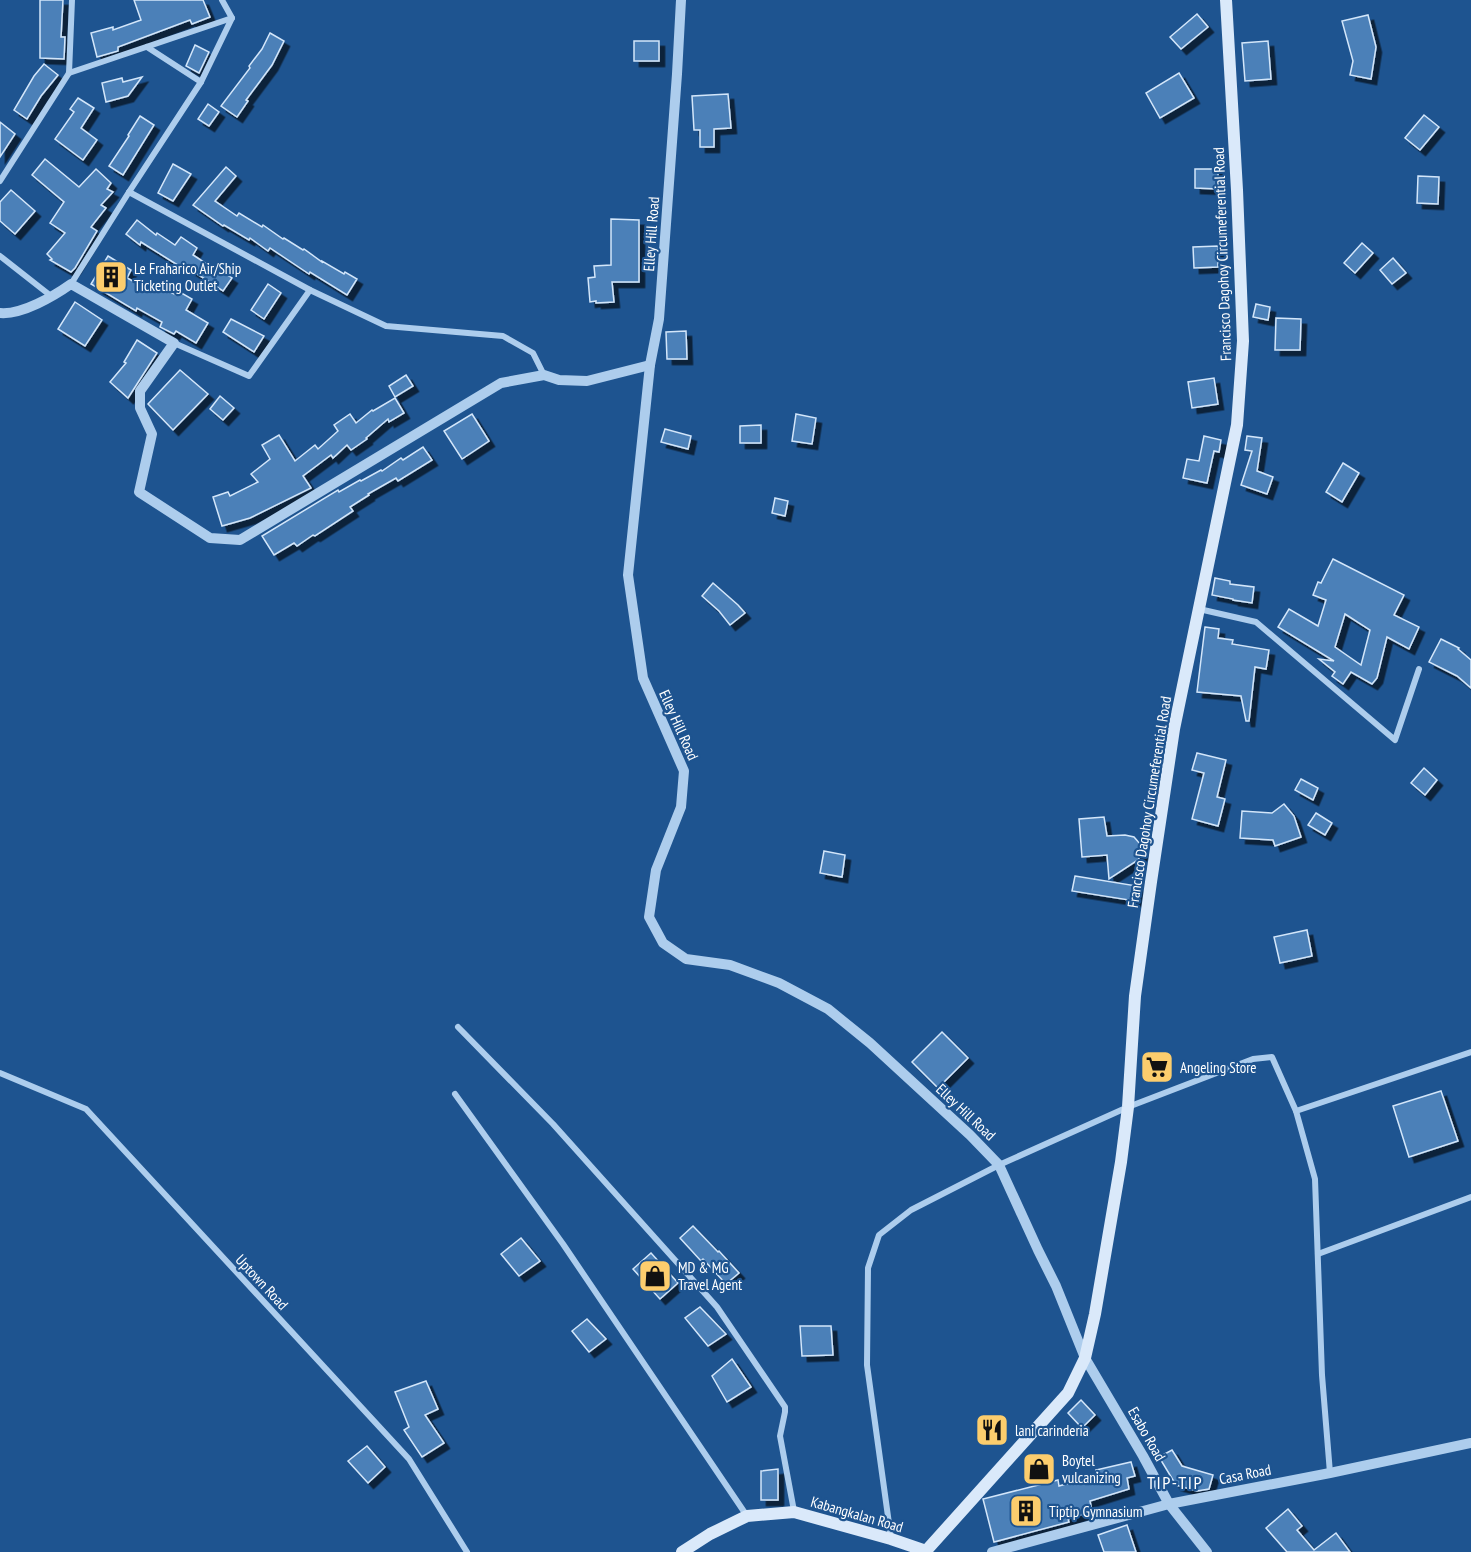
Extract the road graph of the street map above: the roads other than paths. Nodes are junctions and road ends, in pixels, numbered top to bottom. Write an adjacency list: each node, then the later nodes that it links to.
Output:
1 (72, 0): 7 (street)
2 (222, 0): 5 (street)
3 (681, 0): 17 (street, Elley Hill Road)
4 (1226, 0): 19 (main road, Francisco Dagohoy Circumeferential Road)
5 (232, 18): 6 (street); 8 (street)
6 (147, 47): 7 (street); 8 (street)
7 (69, 73): 9 (street)
8 (201, 82): 10 (street)
9 (0, 181)
10 (129, 192): 12 (street); 13 (street)
11 (0, 256): 14 (street)
12 (72, 284): 14 (street); 16 (street)
13 (310, 290): 16 (street); 18 (street)
14 (52, 297): 15 (street)
15 (0, 313)
16 (174, 344): 18 (street)
17 (650, 365): 18 (street); 27 (street, Elley Hill Road)
18 (544, 375)
19 (1199, 609): 20 (street); 25 (main road, Francisco Dagohoy Circumeferential Road)
20 (1419, 669)
21 (458, 1027): 34 (street)
22 (1471, 1052): 26 (street)
23 (0, 1073): 37 (street, Uptown Road)
24 (455, 1094): 35 (street)
25 (1128, 1107): 26 (street); 27 (street); 30 (main road, Francisco Dagohoy Circumeferential Road)
26 (1296, 1111): 29 (street)
27 (999, 1164): 30 (street, Elley Hill Road); 36 (street)
28 (1471, 1197): 29 (street)
29 (1318, 1254): 32 (street)
30 (1085, 1358): 33 (street, Esabo Road); 39 (main road, Francisco Dagohoy Circumeferential Road)
31 (1471, 1443): 32 (street, Casa Road)
32 (1330, 1473): 33 (street, Casa Road)
33 (1169, 1504): 40 (street, Casa Road); 41 (street, Esabo Road)
34 (794, 1512): 35 (main road, Kabangkalan Road); 36 (main road, Kabangkalan Road)
35 (747, 1516): 38 (main road, Kabangkalan Road)
36 (891, 1539): 39 (main road, Kabangkalan Road)
37 (467, 1552)
38 (682, 1552)
39 (928, 1552)
40 (992, 1552)
41 (1207, 1552)

